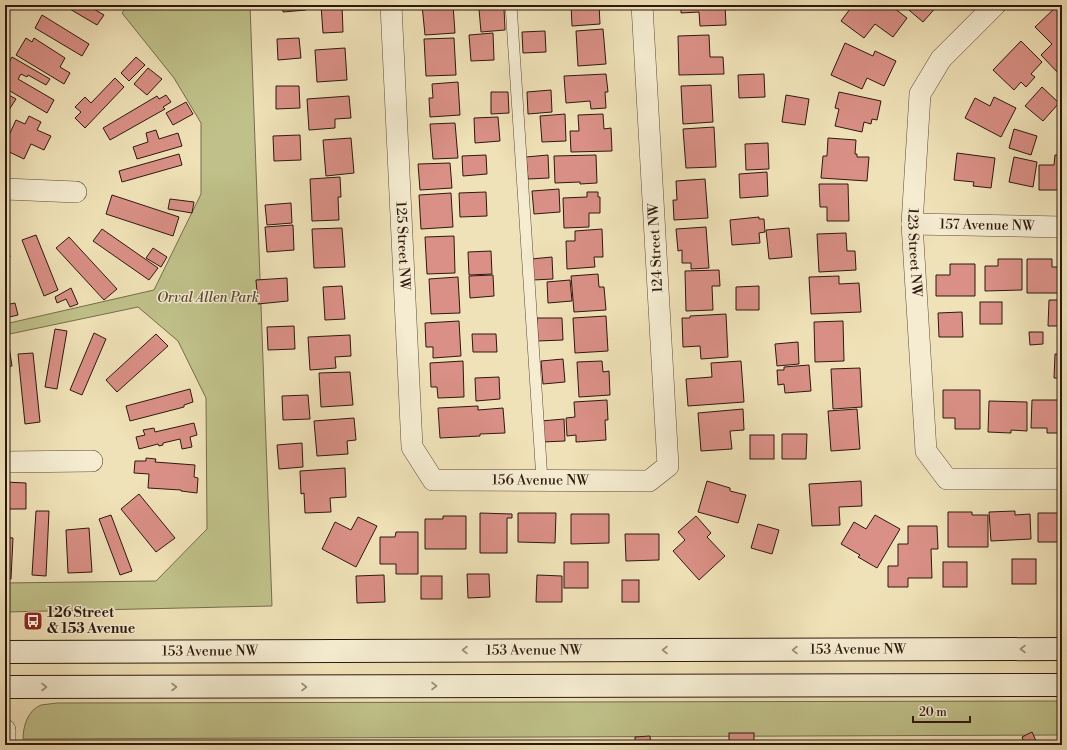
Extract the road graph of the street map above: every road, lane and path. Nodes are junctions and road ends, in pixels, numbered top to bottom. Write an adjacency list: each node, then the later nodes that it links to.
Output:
1 (391, 5): 11 (street, 125 Street NW)
2 (511, 5): 12 (lane)
3 (642, 5): 14 (street, 124 Street NW)
4 (995, 5): 7 (street, 123 Street NW)
5 (5, 189): 6 (street)
6 (76, 192)
7 (912, 224): 8 (street, 157 Avenue NW); 13 (street, 123 Street NW)
8 (1062, 227)
9 (92, 461): 10 (street)
10 (5, 462)
11 (433, 480): 12 (street, 156 Avenue NW)
12 (542, 480): 14 (street, 156 Avenue NW)
13 (1062, 480)
14 (649, 481)
15 (1062, 649): 16 (main road, 153 Avenue NW, one-way to 16)
16 (5, 652)
17 (1062, 685): 18 (main road, one-way to 17)
18 (5, 687)
19 (5, 730): 20 (street)
20 (6, 745)

